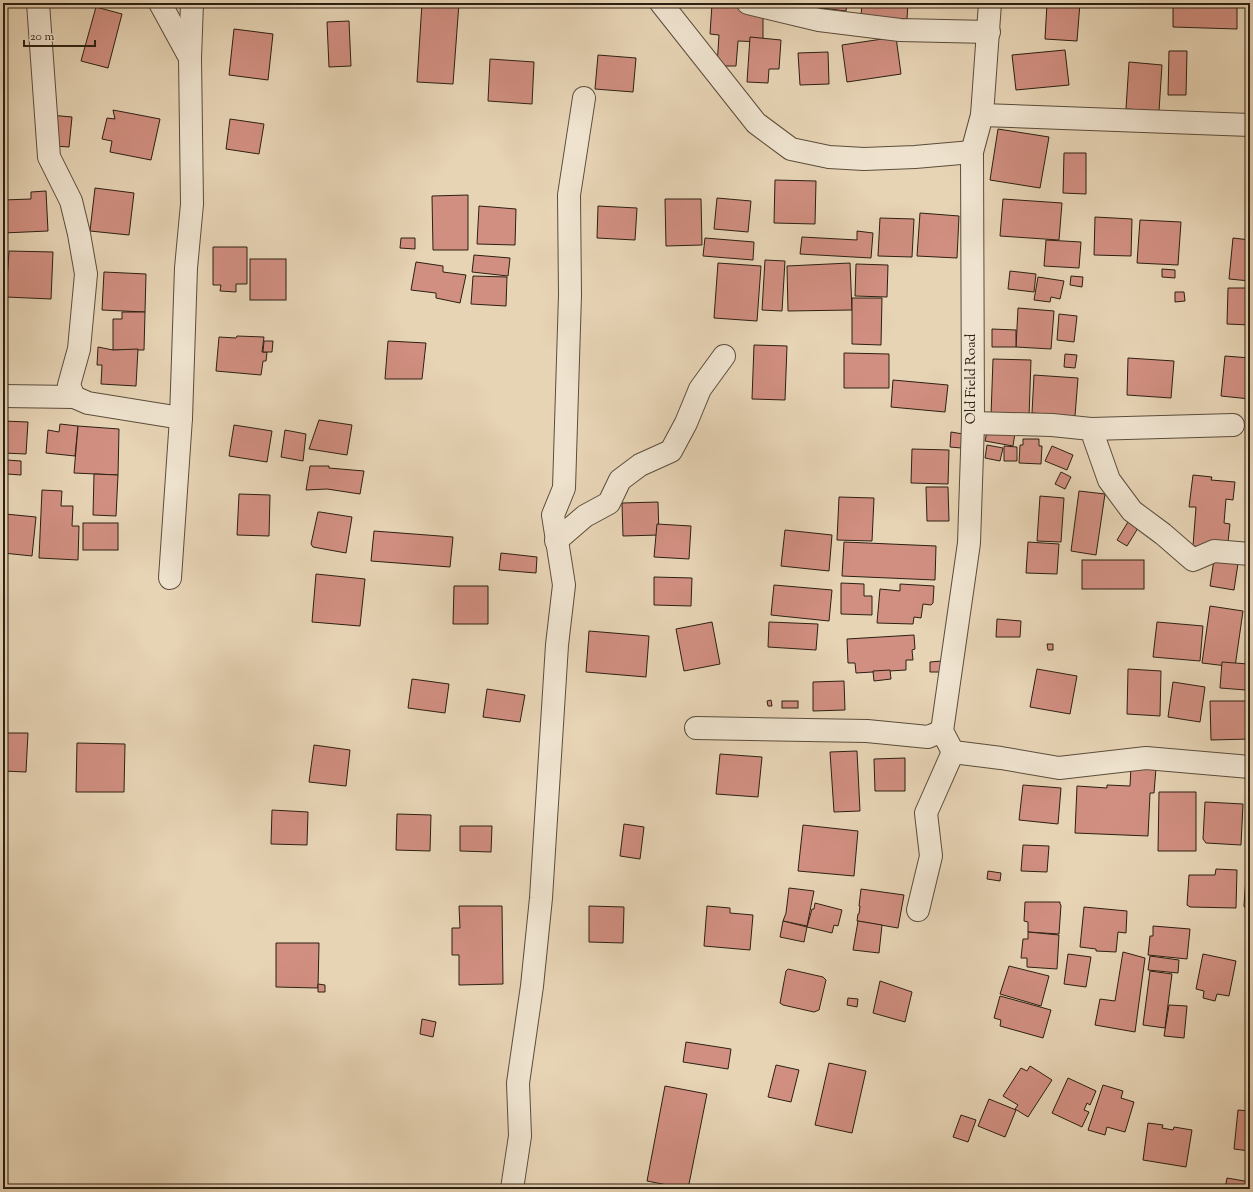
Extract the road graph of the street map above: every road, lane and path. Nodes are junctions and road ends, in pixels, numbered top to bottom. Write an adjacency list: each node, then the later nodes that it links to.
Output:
1 (38, 3): 15 (street)
2 (160, 3): 8 (street)
3 (192, 3): 8 (street)
4 (661, 3): 12 (street)
5 (748, 3): 7 (street)
6 (990, 3): 7 (street, Old Field Road)
7 (989, 32): 10 (street, Old Field Road)
8 (190, 58): 16 (street)
9 (584, 98): 20 (street)
10 (982, 115): 11 (street); 12 (street, Old Field Road)
11 (1250, 125)
12 (972, 152): 17 (street, Old Field Road)
13 (724, 356): 20 (street)
14 (3, 396): 15 (street)
15 (74, 397): 16 (street)
16 (181, 418): 22 (street)
17 (973, 423): 19 (street); 24 (street, Old Field Road)
18 (1233, 425): 19 (street)
19 (1091, 429): 21 (street)
20 (556, 541): 28 (street)
21 (1250, 554)
22 (170, 578)
23 (696, 728): 24 (street)
24 (942, 731): 25 (street)
25 (954, 752): 26 (street); 27 (street)
26 (1250, 767)
27 (918, 910)
28 (512, 1189)

